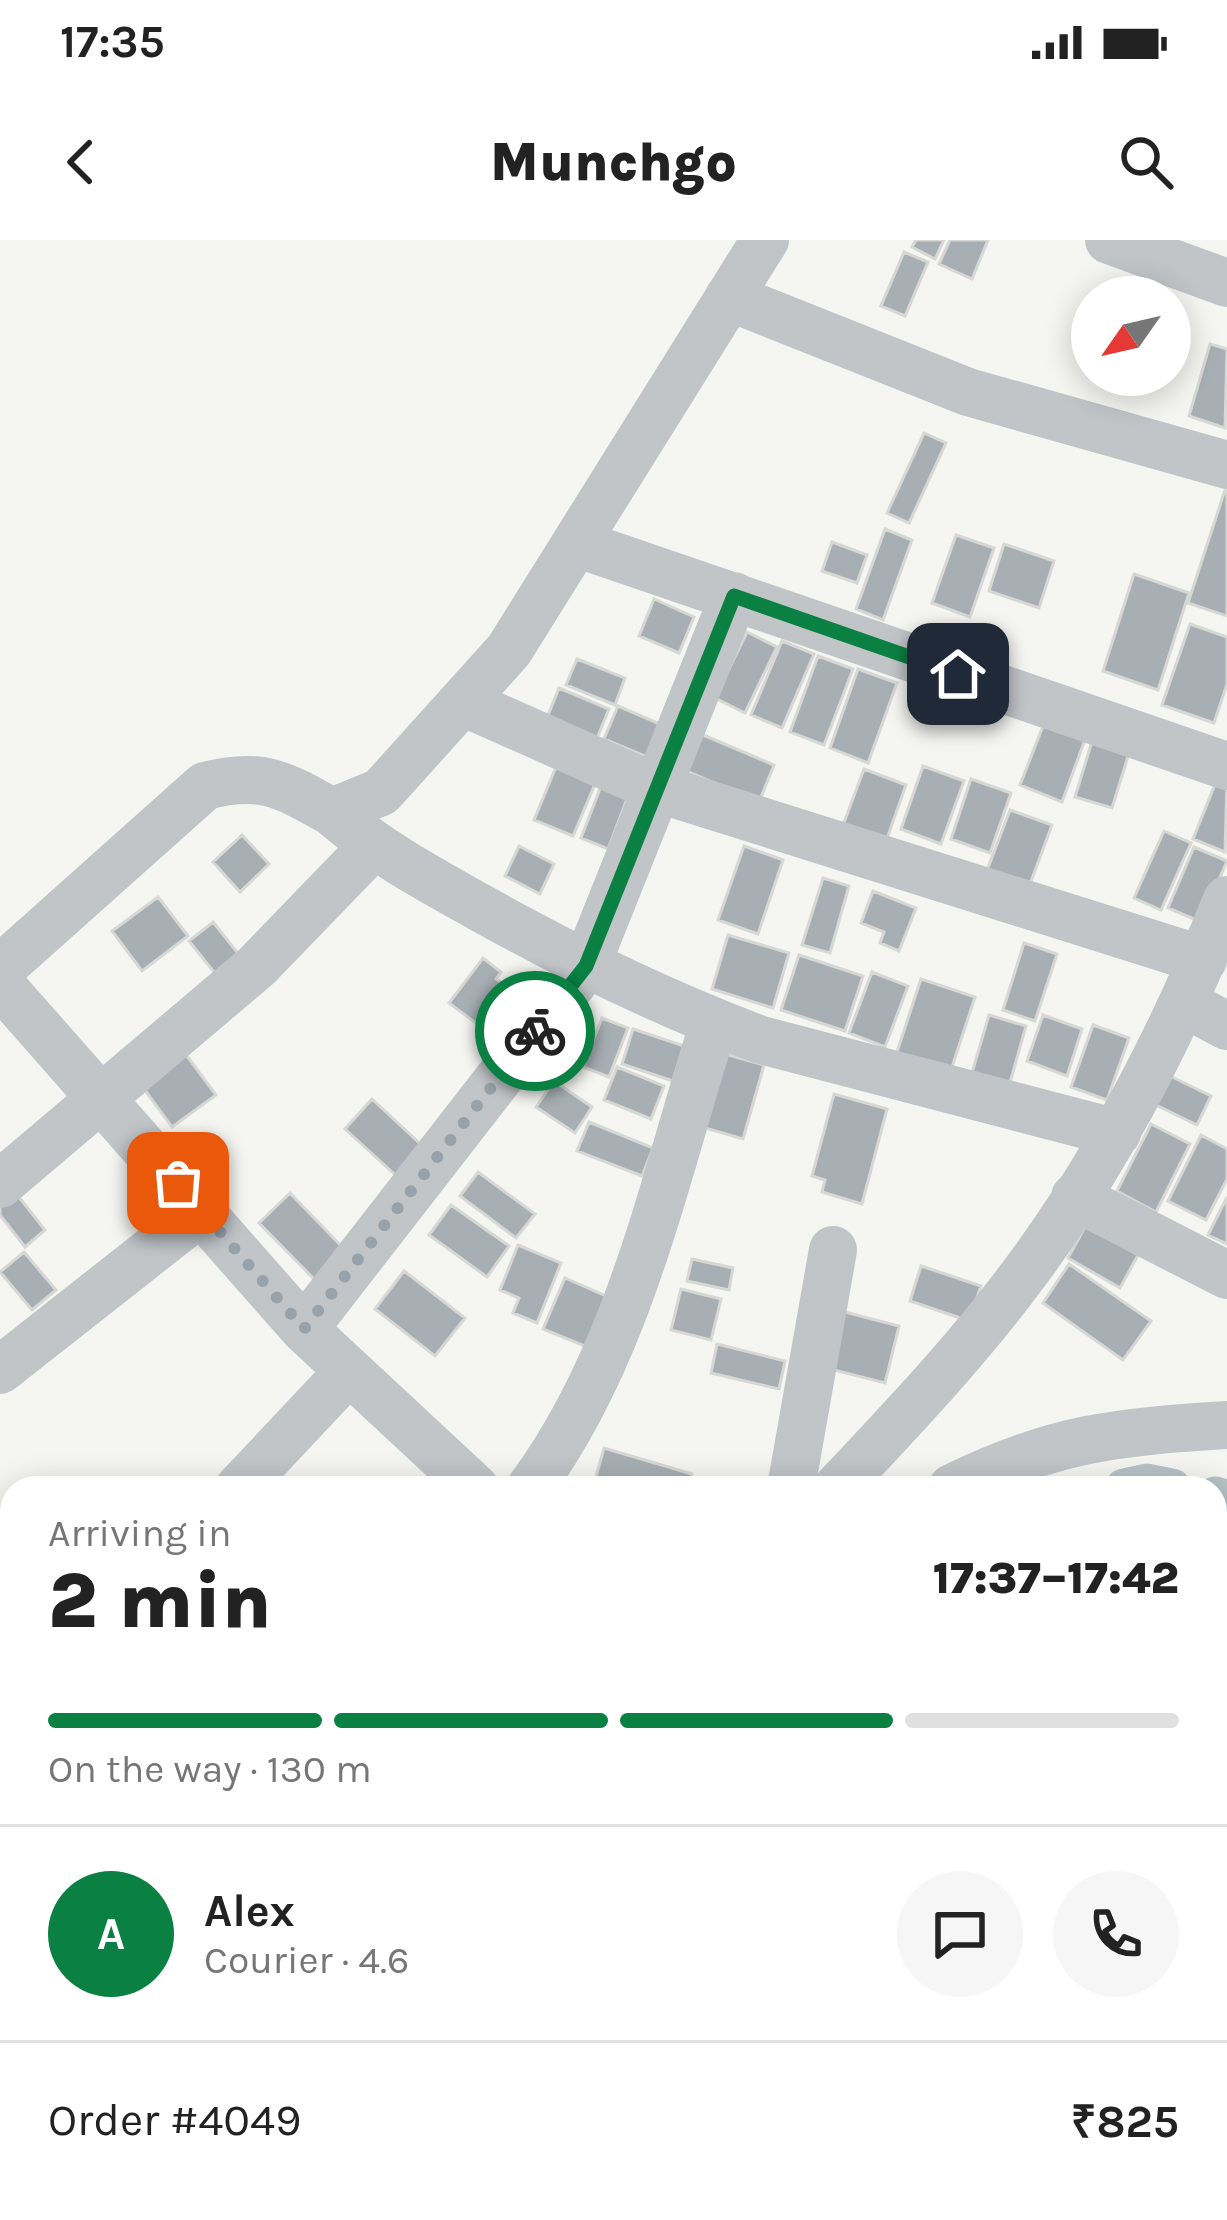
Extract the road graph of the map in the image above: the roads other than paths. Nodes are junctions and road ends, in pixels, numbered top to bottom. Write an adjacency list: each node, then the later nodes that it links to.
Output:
1 (765, 240): 4 (street)
2 (1109, 240): 3 (street)
3 (1227, 283)
4 (729, 297): 5 (street); 6 (street)
5 (1227, 465)
6 (576, 543): 7 (street); 8 (street)
7 (734, 596): 9 (street); 10 (street)
8 (463, 701): 10 (street); 11 (street)
9 (1227, 766)
10 (656, 788): 14 (street); 17 (street)
11 (332, 812): 12 (street); 15 (street)
12 (372, 847): 14 (street); 19 (street)
13 (1227, 901): 17 (street)
14 (586, 966): 18 (street); 26 (street)
15 (0, 969)
16 (0, 984): 19 (street)
17 (1205, 996): 20 (street)
18 (714, 1023): 20 (street); 32 (street)
19 (104, 1098): 21 (street); 23 (street)
20 (1117, 1133): 22 (street)
21 (0, 1184)
22 (1075, 1197): 25 (street); 34 (street)
23 (202, 1211): 26 (street); 27 (street)
24 (833, 1250): 33 (street)
25 (1227, 1275)
26 (304, 1329): 28 (street)
27 (0, 1370)
28 (349, 1371): 30 (street); 31 (street)
29 (1227, 1426): 35 (street)
30 (250, 1476)
31 (463, 1476)
32 (539, 1476)
33 (792, 1476)
34 (848, 1476)
35 (977, 1476)

